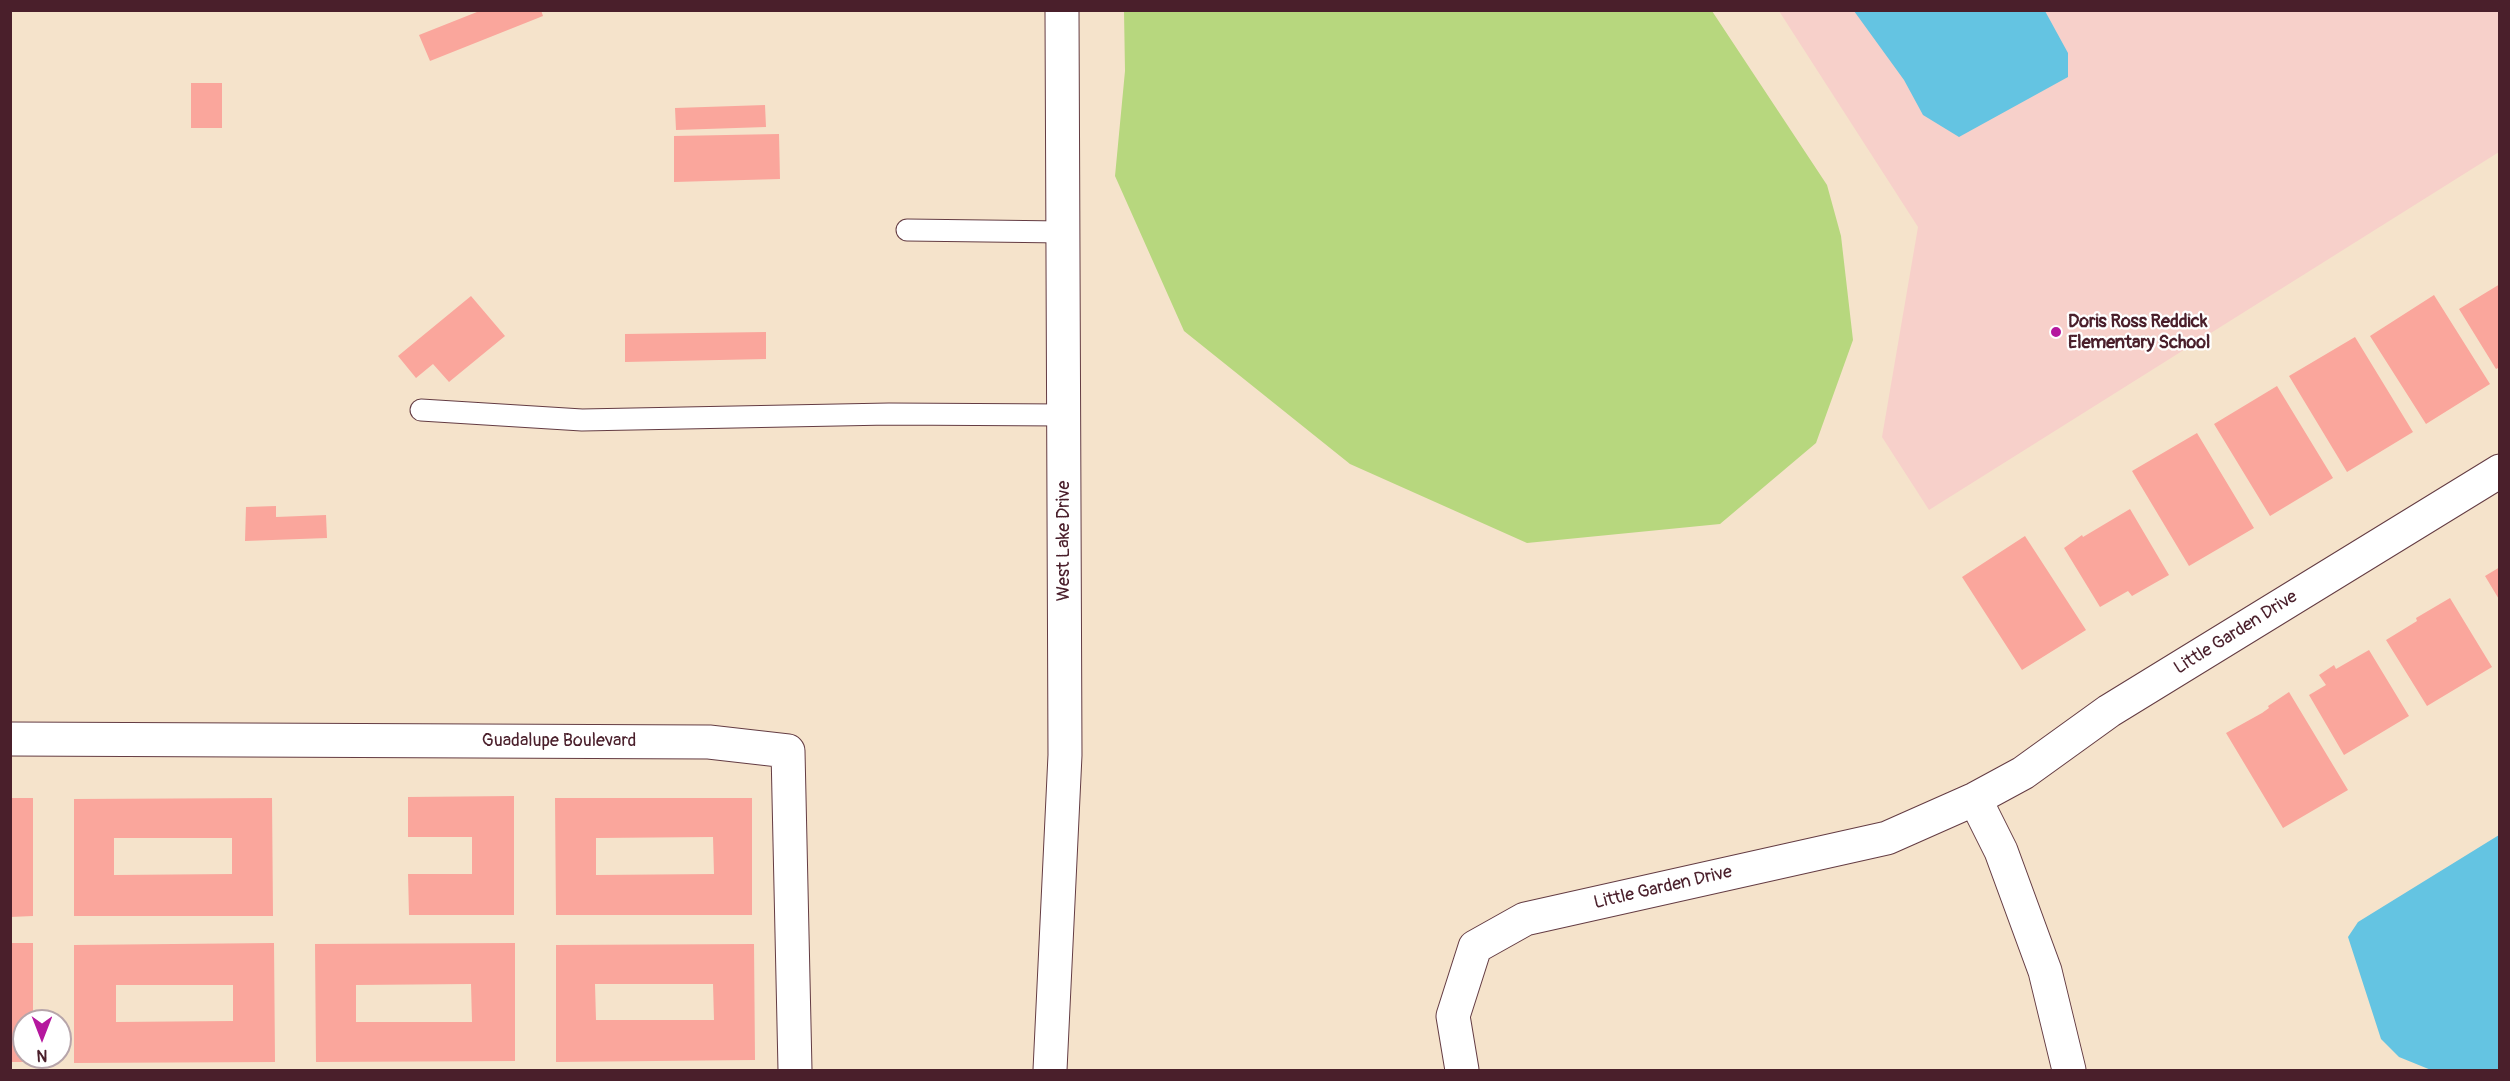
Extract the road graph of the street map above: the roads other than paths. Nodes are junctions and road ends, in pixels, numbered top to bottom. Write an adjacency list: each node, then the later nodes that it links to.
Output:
1 (1062, 10): 3 (street, West Lake Drive)
2 (907, 230): 3 (lane)
3 (1063, 232): 5 (street, West Lake Drive)
4 (421, 410): 5 (lane)
5 (1063, 415): 10 (street, West Lake Drive)
6 (2499, 471): 8 (street, Little Garden Drive)
7 (10, 739): 9 (street, Guadalupe Boulevard)
8 (1975, 799): 11 (street, Little Garden Drive); 12 (street)
9 (795, 1071)
10 (1050, 1071)
11 (1462, 1071)
12 (2070, 1071)

